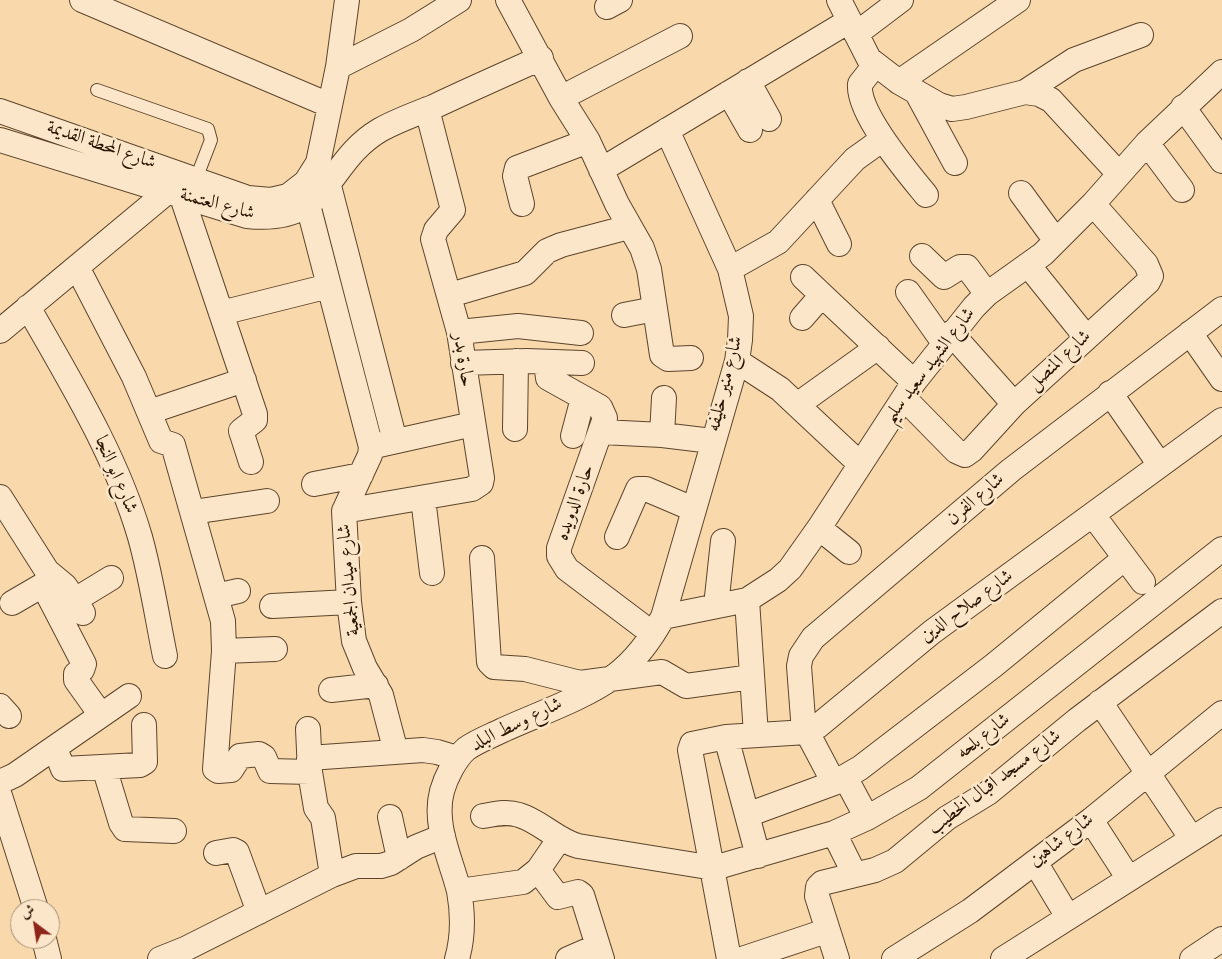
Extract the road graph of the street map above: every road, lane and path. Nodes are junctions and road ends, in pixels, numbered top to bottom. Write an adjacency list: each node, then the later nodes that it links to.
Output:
1 (82, 0): 20 (street)
2 (347, 0): 13 (street)
3 (459, 0): 13 (street)
4 (508, 0): 11 (street)
5 (839, 0): 8 (street)
6 (901, 0): 8 (street)
7 (1018, 0): 16 (street)
8 (852, 28): 12 (street); 15 (street)
9 (1141, 35): 18 (street)
10 (680, 36): 19 (street)
11 (541, 58): 19 (street); 22 (street)
12 (875, 65): 16 (street); 26 (street)
13 (338, 67): 20 (street)
14 (1221, 74): 21 (street, شارع الشهيد سعيد سليم)
15 (738, 87): 24 (street); 25 (street)
16 (908, 87): 18 (street); 31 (street)
17 (97, 90): 34 (lane)
18 (1025, 92): 33 (street)
19 (561, 98): 28 (street)
20 (329, 105): 40 (street)
21 (1183, 107): 29 (street, شارع الشهيد سعيد سليم); 30 (street)
22 (427, 109): 35 (street); 54 (street, حارة بدر)
23 (0, 111): 34 (street, شارع المحطة القديمة)
24 (760, 124)
25 (667, 130): 32 (street); 49 (street, شارع منير خليفه)
26 (883, 139): 38 (street); 39 (street)
27 (0, 140): 34 (street, شارع العتمنة)
28 (588, 141): 32 (street); 41 (street)
29 (1147, 143): 33 (street, شارع الشهيد سعيد سليم); 36 (street)
30 (1222, 160)
31 (955, 163)
32 (601, 170): 43 (street)
33 (1119, 174): 42 (street, شارع الشهيد سعيد سليم)
34 (180, 185): 40 (street, شارع المحطة القديمة); 48 (street); 59 (street)
35 (329, 186): 40 (street); 92 (street)
36 (1182, 190)
37 (1021, 193): 44 (street)
38 (926, 195)
39 (816, 200): 45 (street); 49 (street)
40 (298, 204): 51 (street)
41 (522, 204)
42 (1093, 204): 44 (street, شارع الشهيد سعيد سليم); 67 (street, شارع المنصل)
43 (629, 227): 54 (street); 57 (street)
44 (1056, 241): 47 (street, شارع الشهيد سعيد سليم)
45 (839, 244)
46 (922, 256): 53 (street)
47 (1029, 266): 53 (street, شارع الشهيد سعيد سليم); 67 (street)
48 (77, 267): 56 (street); 84 (street)
49 (730, 269): 72 (street, شارع منير خليفه)
50 (803, 277): 55 (street)
51 (329, 286): 59 (street); 93 (street)
52 (908, 292): 68 (street)
53 (987, 294): 68 (street, شارع الشهيد سعيد سليم)
54 (450, 295): 64 (street, حارة بدر)
55 (822, 295): 61 (street); 69 (street)
56 (28, 307): 62 (street); 126 (street, شارع ابو النجا)
57 (655, 309): 60 (street); 70 (street)
58 (1222, 309): 66 (street, شارع الفرن)
59 (221, 313): 77 (street)
60 (624, 315)
61 (802, 318)
62 (0, 330)
63 (557, 330): 64 (street); 65 (street); 73 (street)
64 (459, 332): 74 (street, حارة بدر)
65 (581, 333)
66 (1190, 333): 76 (street); 79 (street, شارع الفرن)
67 (1086, 337): 82 (street, شارع المنصل)
68 (948, 338): 78 (street, شارع الشهيد سعيد سليم); 82 (street)
69 (878, 347): 78 (street); 83 (street)
70 (691, 358)
71 (516, 361): 73 (street); 74 (street); 87 (street)
72 (737, 361): 83 (street); 91 (street, شارع منير خليفه)
73 (552, 362): 75 (street); 80 (street, حارة الدويده)
74 (463, 363): 86 (street, حارة بدر)
75 (582, 363)
76 (1222, 379)
77 (244, 380): 84 (street); 94 (street)
78 (909, 390): 82 (street, شارع المنصل); 95 (street, شارع الشهيد سعيد سليم)
79 (1110, 393): 96 (street); 137 (street, شارع الفرن)
80 (583, 398): 88 (street, حارة الدويده); 90 (street)
81 (664, 398): 89 (street)
82 (1014, 404)
83 (797, 405): 95 (street)
84 (149, 412): 104 (street)
85 (1222, 420): 96 (street, شارع صلاح الدين)
86 (473, 424): 92 (street); 100 (street, حارة بدر)
87 (515, 429)
88 (602, 432): 89 (street); 123 (street, حارة الدويده)
89 (662, 435): 91 (street)
90 (573, 436)
91 (712, 441): 102 (street, شارع منير خليفه)
92 (395, 442): 93 (street)
93 (372, 447): 97 (street, شارع ميدان الجمعية)
94 (251, 462)
95 (859, 463): 106 (street, شارع الشهيد سعيد سليم)
96 (1160, 465): 105 (street, شارع صلاح الدين)
97 (361, 475): 98 (street); 103 (street, شارع ميدان الجمعية)
98 (314, 484)
99 (0, 497): 115 (street)
100 (423, 498): 103 (street, حارة بدر); 113 (street)
101 (268, 501): 104 (street)
102 (693, 509): 107 (street); 123 (street, شارع منير خليفه)
103 (344, 511): 118 (street, شارع ميدان الجمعية)
104 (192, 512): 125 (street)
105 (1093, 515): 112 (street); 137 (street, شارع صلاح الدين)
106 (818, 528): 110 (street); 117 (street, شارع الشهيد سعيد سليم)
107 (617, 537)
108 (723, 541): 121 (street)
109 (1222, 549): 152 (street, شارع بلحه)
110 (849, 552)
111 (482, 558): 128 (street)
112 (1124, 558): 116 (street); 146 (street)
113 (432, 573)
114 (111, 578): 115 (street)
115 (49, 582): 119 (street); 134 (street)
116 (1143, 582)
117 (747, 600): 121 (street, شارع الشهيد سعيد سليم); 127 (street)
118 (349, 602): 120 (street); 129 (street, شارع ميدان الجمعية)
119 (12, 603)
120 (272, 606)
121 (716, 606): 123 (street, شارع الشهيد سعيد سليم)
122 (1222, 610): 132 (street, شارع مسجد اقبال الخطيب)
123 (658, 625): 128 (street, شارع وسط البلد)
124 (275, 649): 125 (street)
125 (224, 651): 143 (street)
126 (165, 656)
127 (752, 677): 128 (street); 138 (street)
128 (607, 680): 142 (street, شارع وسط البلد)
129 (376, 685): 130 (street); 141 (street, شارع ميدان الجمعية)
130 (331, 690)
131 (129, 696): 134 (street)
132 (1100, 702): 145 (street); 166 (street, شارع مسجد اقبال الخطيب)
133 (1222, 713): 145 (street, شارع شاهين)
134 (101, 715): 140 (street)
135 (144, 725): 144 (street)
136 (308, 730): 143 (street)
137 (806, 732): 138 (street); 146 (street)
138 (756, 735): 139 (street)
139 (726, 737): 149 (street); 164 (street)
140 (55, 748): 144 (street); 147 (street)
141 (396, 752): 142 (street); 143 (street)
142 (458, 758): 157 (street, شارع وسط البلد)
143 (310, 765): 167 (street)
144 (104, 767): 155 (street)
145 (1148, 774): 153 (street, شارع شاهين); 159 (street)
146 (839, 780): 149 (street); 152 (street)
147 (0, 782)
148 (0, 796): 170 (street)
149 (747, 815): 161 (street)
150 (483, 816): 158 (street)
151 (390, 818): 162 (street)
152 (867, 818): 156 (street, شارع بلحه)
153 (1091, 820): 163 (street, شارع شاهين); 168 (street)
154 (1222, 820): 159 (street)
155 (174, 831)
156 (834, 833): 161 (street, شارع بلحه); 166 (street)
157 (443, 836): 162 (street); 169 (street, شارع وسط البلد)
158 (560, 838): 164 (street); 165 (street)
159 (1192, 839): 168 (street)
160 (216, 853): 171 (street)
161 (758, 856): 164 (street, شارع بلحه)
162 (400, 858): 167 (street)
163 (1035, 862): 172 (street); 182 (street, شارع شاهين)
164 (714, 868): 179 (street)
165 (538, 870): 169 (street); 175 (street)
166 (856, 874): 173 (street, شارع مسجد اقبال الخطيب)
167 (332, 875): 171 (street)
168 (1129, 879): 172 (street)
169 (458, 891): 177 (street, شارع وسط البلد)
170 (33, 899)
171 (259, 912): 176 (street)
172 (1068, 917): 183 (street)
173 (826, 931): 180 (street); 181 (street, شارع مسجد اقبال الخطيب)
174 (1222, 939): 184 (street)
175 (600, 953): 178 (street)
176 (160, 959)
177 (460, 959)
178 (568, 959)
179 (730, 959)
180 (742, 959)
181 (837, 959)
182 (894, 959)
183 (1003, 959)
184 (1192, 959)

